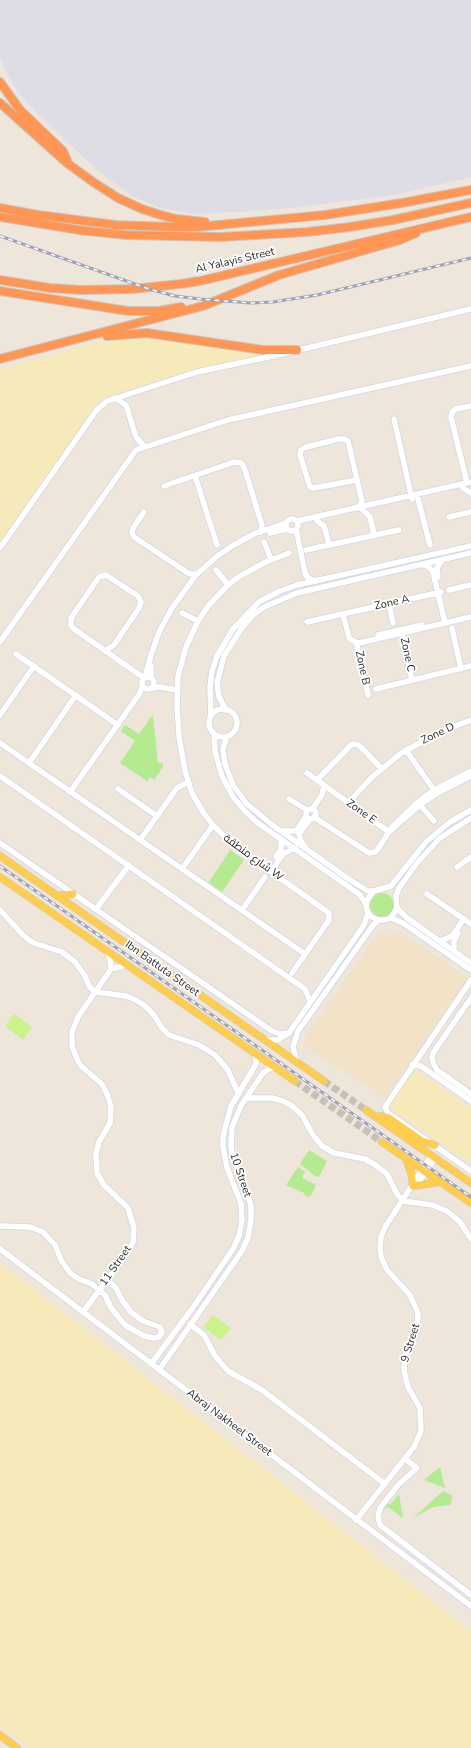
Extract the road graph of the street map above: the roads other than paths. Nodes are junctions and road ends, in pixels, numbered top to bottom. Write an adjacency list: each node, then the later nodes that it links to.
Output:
1 (0, 82): 3 (highway)
2 (0, 103): 3 (highway)
3 (67, 163): 9 (highway)
4 (471, 190): 9 (highway)
5 (471, 202): 7 (highway, Al Yalayis Street)
6 (0, 208): 9 (highway)
7 (0, 216)
8 (471, 217): 10 (highway, Al Yalayis Street)
9 (241, 223)
10 (425, 227): 11 (highway, Al Yalayis Street); 13 (highway)
11 (0, 280)
12 (0, 291): 13 (highway)
13 (228, 295): 15 (highway)
14 (471, 310): 16 (street)
15 (92, 336): 16 (highway); 17 (highway)
16 (297, 350): 19 (street)
17 (0, 359)
18 (471, 366): 25 (street)
19 (131, 393): 20 (street); 21 (street)
20 (115, 398): 21 (street); 54 (street)
21 (126, 405): 24 (street)
22 (471, 406): 29 (street)
23 (394, 419): 32 (street)
24 (136, 437): 25 (street); 26 (street)
25 (144, 446): 26 (street)
26 (136, 450): 84 (street)
27 (195, 476): 30 (street); 42 (street); 51 (street)
28 (357, 480): 28 (street); 33 (street)
29 (468, 485): 31 (street); 32 (street)
30 (164, 486)
31 (471, 493)
32 (415, 497): 34 (street); 52 (street)
33 (362, 500): 34 (street); 35 (street)
34 (371, 507): 35 (street); 38 (street)
35 (361, 509): 38 (street); 40 (street); 44 (street)
36 (144, 512): 63 (street)
37 (471, 512): 39 (street)
38 (370, 517): 48 (street)
39 (449, 517)
40 (327, 519): 41 (street); 43 (street)
41 (317, 521): 43 (street); 44 (street)
42 (262, 524): 45 (street); 47 (street)
43 (324, 526): 50 (street)
44 (292, 527): 45 (street); 66 (street); 69 (street); 96 (street)
45 (268, 529): 47 (street)
46 (399, 530): 48 (street)
47 (261, 532): 64 (street)
48 (374, 534): 50 (street)
49 (264, 542): 58 (street)
50 (329, 544): 55 (street)
51 (217, 545)
52 (430, 545)
53 (471, 546): 61 (street)
54 (0, 548)
55 (306, 550)
56 (289, 553): 58 (street, شارع منطقة W)
57 (471, 553): 59 (street)
58 (271, 559): 68 (street, شارع منطقة W)
59 (443, 559): 60 (street); 72 (street)
60 (421, 564): 65 (street); 72 (street)
61 (370, 569): 65 (street); 66 (street)
62 (216, 570): 68 (street)
63 (188, 573): 64 (street); 67 (street)
64 (196, 575): 67 (street)
65 (372, 576): 101 (street)
66 (316, 581): 69 (street)
67 (190, 582): 92 (street)
68 (228, 585): 78 (street, شارع منطقة W)
69 (297, 585): 103 (street)
70 (471, 585): 71 (street)
71 (449, 590)
72 (440, 592): 73 (street, Zone A); 79 (street)
73 (389, 604): 76 (street, Zone A); 81 (street)
74 (182, 613): 78 (street)
75 (471, 613): 79 (street)
76 (343, 614): 80 (street, Zone A); 85 (street)
77 (471, 617): 79 (street)
78 (198, 621): 98 (street, شارع منطقة W)
79 (446, 621): 83 (street)
80 (307, 622)
81 (393, 623)
82 (452, 628): 93 (street)
83 (402, 631): 85 (street); 95 (street, Zone C)
84 (0, 642)
85 (356, 642): 99 (street, Zone B)
86 (114, 644): 87 (street); 87 (street); 89 (street)
87 (105, 651): 89 (street)
88 (16, 654): 90 (street)
89 (115, 658): 94 (street)
90 (34, 666): 100 (street); 102 (street)
91 (471, 666): 93 (street)
92 (148, 667): 94 (street); 96 (street)
93 (461, 669): 95 (street)
94 (137, 673): 96 (street)
95 (412, 680): 97 (street)
96 (147, 684): 98 (street); 105 (street)
97 (376, 689)
98 (177, 690): 116 (street, شارع منطقة W)
99 (368, 694)
100 (76, 696): 105 (street); 110 (street)
101 (226, 710): 103 (street); 107 (street)
102 (0, 715)
103 (211, 716): 106 (street)
104 (471, 720): 109 (street, Zone D)
105 (118, 725): 119 (street)
106 (214, 733): 107 (street); 133 (street)
107 (227, 736): 131 (street)
108 (0, 743): 110 (street)
109 (406, 750): 111 (street, Zone D); 121 (street)
110 (29, 763): 119 (street)
111 (381, 768): 115 (street); 123 (street, Zone D)
112 (307, 773): 115 (street, Zone E)
113 (0, 776): 140 (street)
114 (471, 776): 121 (street)
115 (317, 780): 117 (street, Zone E)
116 (188, 782): 127 (street); 130 (street, شارع منطقة W)
117 (324, 786): 120 (street, Zone E); 126 (street)
118 (118, 789): 127 (street)
119 (70, 792): 134 (street)
120 (332, 792): 123 (street, Zone E); 126 (street)
121 (435, 792): 124 (street); 132 (street)
122 (289, 799): 126 (street)
123 (348, 803): 132 (street, Zone E)
124 (420, 805): 129 (street); 132 (street)
125 (471, 810): 146 (street)
126 (311, 814): 131 (street); 132 (street); 137 (street)
127 (157, 816): 134 (street)
128 (471, 818): 151 (street)
129 (434, 821)
130 (213, 825): 142 (street); 143 (street, شارع منطقة W)
131 (281, 831): 137 (street)
132 (390, 832)
133 (281, 839): 136 (street); 143 (street)
134 (140, 840): 142 (street)
135 (0, 843): 148 (street)
136 (295, 848): 143 (street); 152 (street)
137 (306, 849): 147 (street)
138 (0, 856): 150 (main road, Ibn Battuta Street)
139 (471, 857): 141 (street)
140 (129, 865): 154 (street); 173 (street)
141 (457, 867)
142 (182, 869): 156 (street)
143 (269, 871): 164 (street, شارع منطقة W)
144 (0, 877): 163 (main road, Ibn Battuta Street)
145 (265, 877): 156 (street)
146 (383, 889): 147 (street); 151 (street)
147 (374, 891): 152 (street)
148 (73, 894): 150 (main road); 154 (street)
149 (428, 894): 160 (street)
150 (57, 896): 175 (main road, Ibn Battuta Street)
151 (397, 900): 153 (street)
152 (366, 904): 157 (street)
153 (397, 908): 158 (street); 161 (street)
154 (96, 909): 174 (street)
155 (0, 910): 171 (street)
156 (242, 910): 164 (street)
157 (368, 912): 159 (street); 173 (street)
158 (391, 918): 159 (street); 168 (street)
159 (378, 920): 178 (street)
160 (467, 921): 161 (street); 162 (street)
161 (440, 941): 162 (street)
162 (454, 951): 165 (street)
163 (108, 952): 166 (main road, Ibn Battuta Street); 167 (street)
164 (305, 954): 169 (street)
165 (471, 963)
166 (126, 965): 167 (street); 176 (main road, Ibn Battuta Street)
167 (111, 969): 171 (street, 11 Street)
168 (471, 970)
169 (292, 973)
170 (471, 980): 177 (street)
171 (95, 992): 184 (street); 208 (street, 11 Street)
172 (471, 998): 185 (street)
173 (310, 1001): 174 (street)
174 (289, 1033): 175 (street)
175 (264, 1040): 178 (main road, Ibn Battuta Street)
176 (254, 1052): 181 (main road, Ibn Battuta Street); 184 (street, 10 Street)
177 (417, 1058): 179 (street); 180 (street)
178 (298, 1064): 183 (main road, Ibn Battuta Street)
179 (412, 1065): 180 (street); 193 (street)
180 (421, 1066): 187 (street)
181 (277, 1068): 182 (main road, Ibn Battuta Street); 186 (street, 10 Street)
182 (295, 1081)
183 (324, 1081)
184 (238, 1093): 189 (street, 10 Street)
185 (471, 1094)
186 (248, 1096): 191 (street, 10 Street); 203 (street)
187 (471, 1101)
188 (366, 1110): 190 (main road)
189 (227, 1114): 191 (street); 211 (street, 10 Street)
190 (377, 1117): 193 (main road); 195 (main road)
191 (234, 1119): 212 (street, 10 Street)
192 (382, 1142): 194 (main road)
193 (435, 1146): 197 (street)
194 (405, 1157): 198 (main road); 202 (main road)
195 (433, 1157): 198 (street, 9 Street); 201 (main road)
196 (471, 1163): 197 (street)
197 (464, 1166): 199 (street)
198 (424, 1171): 200 (main road); 202 (street, 9 Street)
199 (471, 1171)
200 (440, 1182): 202 (main road); 204 (main road)
201 (471, 1184)
202 (413, 1186): 203 (street, 9 Street)
203 (403, 1201): 206 (street); 215 (street, 9 Street)
204 (471, 1203)
205 (0, 1226): 209 (street)
206 (471, 1239)
207 (0, 1249): 210 (street, Abraj Nakheel Street)
208 (108, 1280): 209 (street, 11 Street); 209 (street)
209 (100, 1290): 210 (street, 11 Street)
210 (83, 1312): 213 (street, Abraj Nakheel Street)
211 (184, 1319): 212 (street); 213 (street, 10 Street)
212 (188, 1327): 214 (street, 10 Street); 216 (street)
213 (151, 1364): 214 (street, Abraj Nakheel Street)
214 (159, 1370): 217 (street, Abraj Nakheel Street)
215 (405, 1459): 216 (street, 9 Street); 218 (street)
216 (385, 1484): 217 (street, 9 Street)
217 (356, 1520): 219 (street, Abraj Nakheel Street)
218 (471, 1595)
219 (458, 1596): 220 (street, Abraj Nakheel Street); 221 (street, Abraj Nakheel Street)
220 (471, 1606)
221 (471, 1609)
222 (0, 1735): 223 (main road)
223 (17, 1748)

